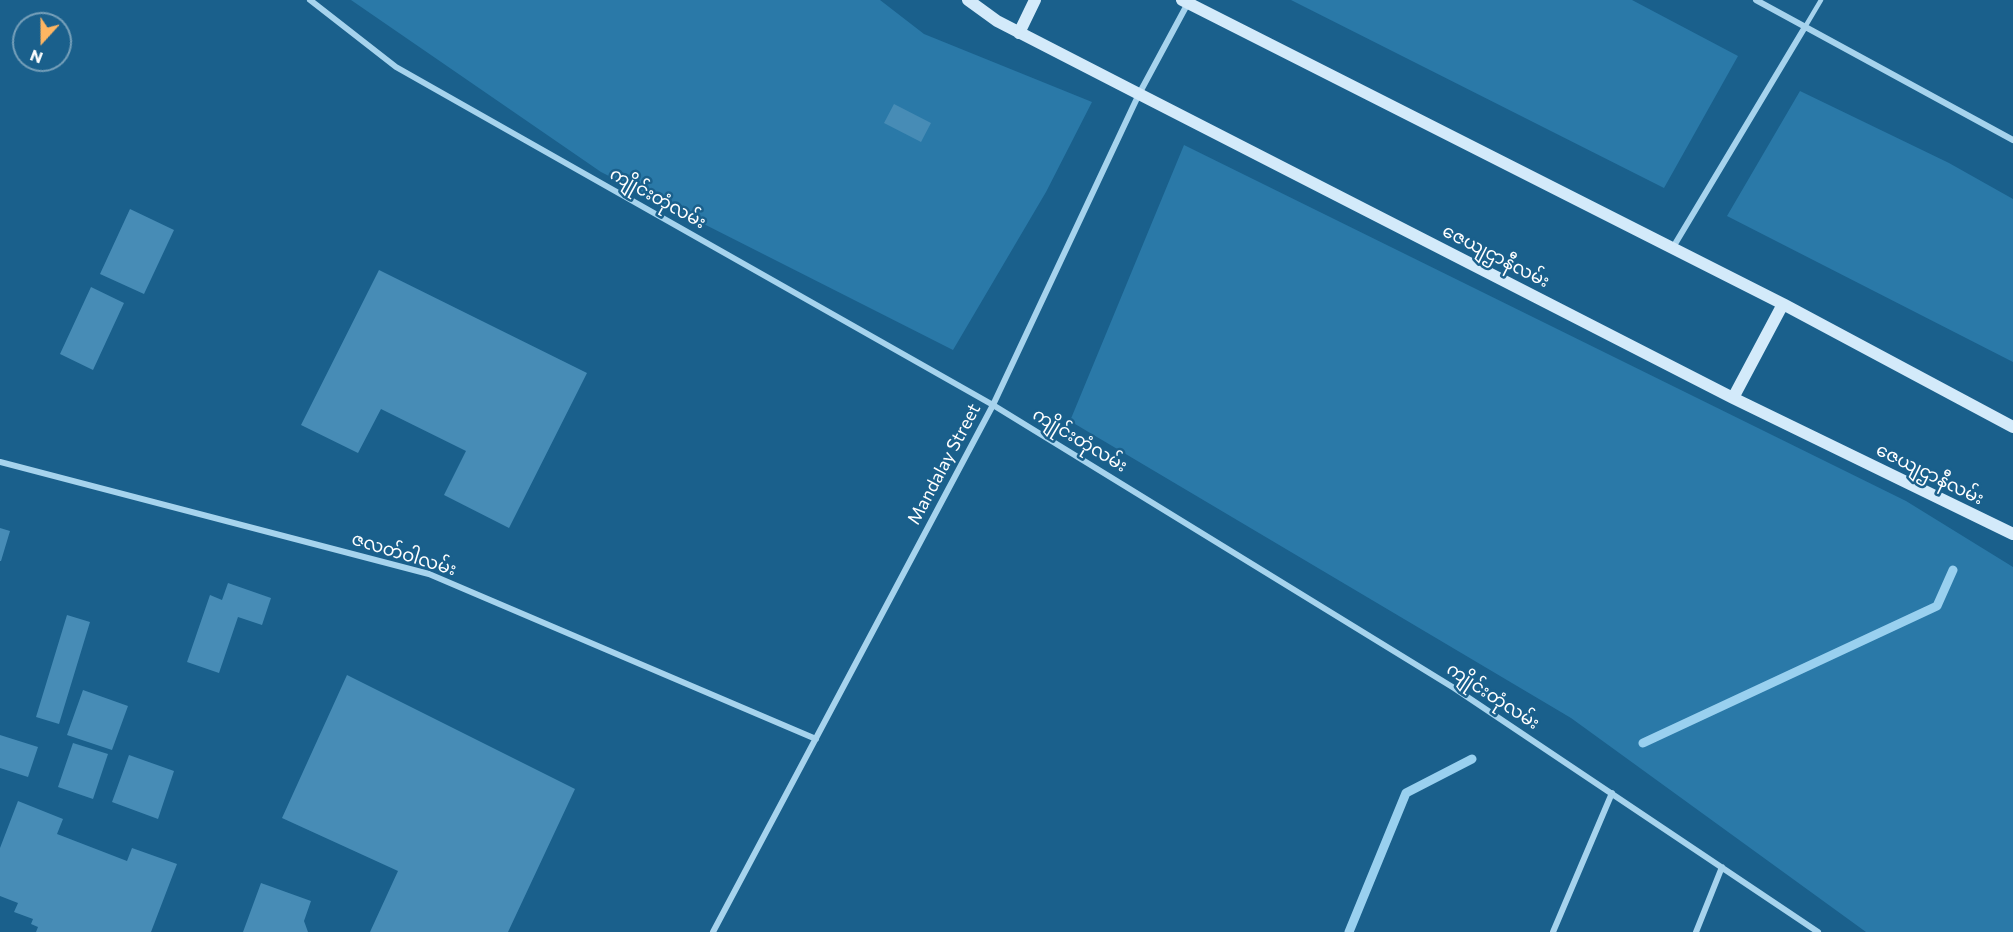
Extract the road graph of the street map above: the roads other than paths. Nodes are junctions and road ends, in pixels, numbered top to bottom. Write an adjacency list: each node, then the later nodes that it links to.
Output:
1 (310, 0): 14 (street, ကျိုင်းတုံလမ်း)
2 (968, 0): 8 (main road, ဇေယျဌာနီလမ်း)
3 (1035, 0): 8 (main road)
4 (1756, 0): 7 (street)
5 (1821, 0): 7 (lane)
6 (1186, 1): 9 (street, Mandalay Street); 11 (main road)
7 (1805, 27): 10 (street); 11 (street)
8 (1019, 33): 9 (main road, ဇေယျဌာနီလမ်း)
9 (1139, 94): 13 (main road, ဇေယျဌာနီလမ်း); 14 (street, Mandalay Street)
10 (2013, 140)
11 (1672, 249): 12 (main road)
12 (1783, 304): 13 (main road); 15 (main road)
13 (1733, 398): 17 (main road, ဇေယျဌာနီလမ်း)
14 (993, 405): 18 (street, Mandalay Street); 19 (street, ကျိုင်းတုံလမ်း)
15 (2013, 427)
16 (0, 462): 18 (street, ဇလတ်ဝါလမ်း)
17 (2013, 534)
18 (816, 739): 21 (street, Mandalay Street)
19 (1612, 793): 20 (street, ကျိုင်းတုံလမ်း); 22 (street)
20 (1722, 867): 23 (street); 24 (street, ကျိုင်းတုံလမ်း)
21 (713, 932)
22 (1553, 932)
23 (1696, 932)
24 (1818, 932)

